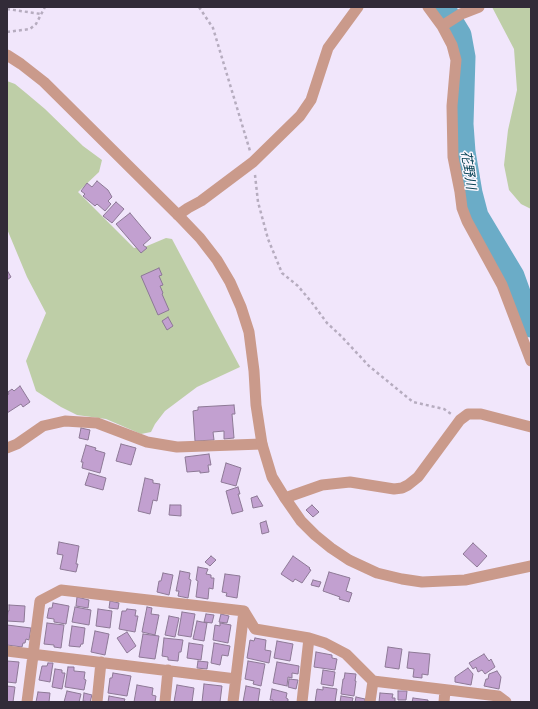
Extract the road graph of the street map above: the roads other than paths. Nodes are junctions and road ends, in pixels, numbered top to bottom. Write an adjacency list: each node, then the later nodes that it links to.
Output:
1 (358, 7): 6 (street)
2 (428, 7): 4 (street)
3 (479, 7): 4 (street)
4 (442, 26): 7 (street)
5 (7, 55): 6 (street)
6 (178, 215): 9 (street)
7 (531, 362)
8 (531, 427): 11 (street)
9 (262, 444): 10 (street); 11 (street)
10 (7, 448)
11 (285, 498): 12 (street)
12 (531, 566)
13 (244, 611): 14 (street); 16 (street); 19 (street)
14 (309, 638): 20 (street); 26 (street)
15 (7, 651): 16 (street)
16 (33, 654): 17 (street); 22 (street)
17 (101, 662): 18 (street); 23 (street)
18 (168, 670): 19 (street); 24 (street)
19 (236, 678): 25 (street)
20 (373, 681): 21 (street); 27 (street)
21 (446, 690): 28 (street); 29 (street)
22 (27, 702)
23 (97, 702)
24 (165, 702)
25 (233, 702)
26 (302, 702)
27 (370, 702)
28 (444, 702)
29 (506, 702)

